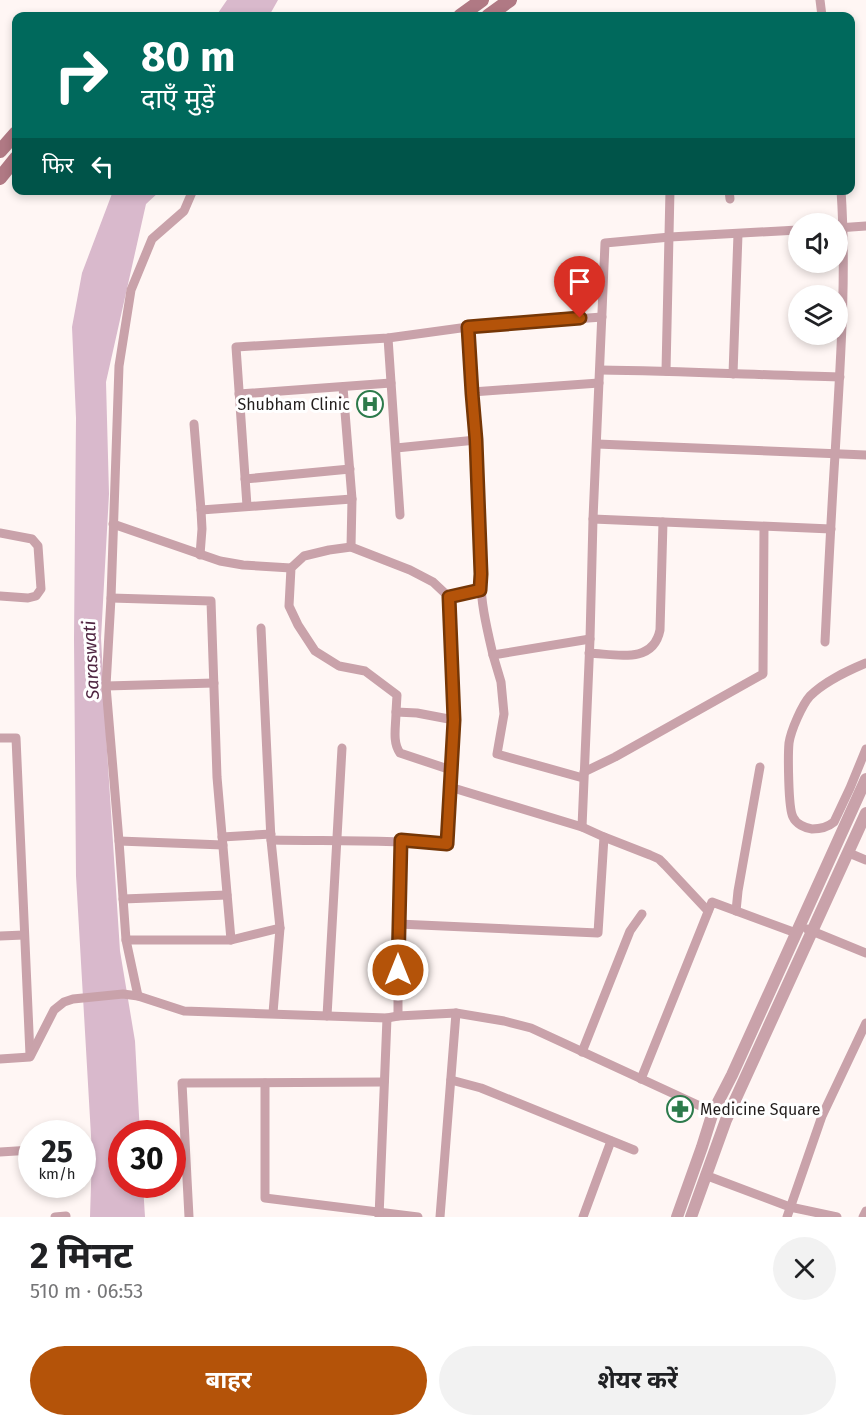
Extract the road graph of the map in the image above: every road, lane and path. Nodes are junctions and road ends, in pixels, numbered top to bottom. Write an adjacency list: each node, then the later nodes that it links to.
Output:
1 (482, 0): 3 (main road)
2 (510, 0): 4 (main road)
3 (466, 12)
4 (494, 12)
5 (12, 138): 6 (main road)
6 (0, 151)
7 (12, 163): 8 (main road)
8 (0, 178)
9 (191, 195): 45 (street)
10 (670, 195): 17 (street)
11 (841, 195): 12 (street)
12 (840, 213)
13 (866, 226): 14 (street)
14 (848, 227)
15 (788, 231): 16 (street)
16 (738, 234): 17 (street); 24 (street)
17 (670, 237): 19 (street); 23 (street)
18 (840, 273): 25 (street)
19 (602, 317): 20 (street); 22 (street)
20 (468, 327): 21 (street); 29 (street)
21 (388, 338): 26 (street); 30 (street)
22 (600, 370): 23 (street); 27 (street)
23 (666, 371): 24 (street)
24 (733, 374): 25 (street)
25 (840, 377): 35 (street)
26 (391, 383): 28 (street); 34 (street)
27 (599, 383): 29 (street); 33 (street)
28 (343, 387): 30 (street); 37 (street)
29 (472, 393): 32 (street)
30 (239, 394): 38 (street)
31 (194, 424): 41 (street)
32 (476, 440): 34 (street); 52 (street)
33 (597, 444): 35 (street); 43 (street)
34 (396, 448): 42 (street)
35 (835, 454): 36 (street); 47 (street)
36 (866, 455)
37 (350, 469): 38 (street); 39 (street)
38 (245, 479): 40 (street)
39 (352, 499): 40 (street); 49 (street)
40 (247, 506): 41 (street)
41 (201, 510): 50 (street)
42 (400, 515)
43 (593, 519): 44 (street); 57 (street)
44 (663, 522): 46 (street); 59 (street)
45 (113, 524): 50 (street); 55 (street)
46 (764, 527): 47 (street); 71 (street)
47 (831, 530): 58 (street)
48 (0, 533): 53 (street)
49 (351, 547): 51 (street); 54 (street)
50 (200, 555): 51 (street)
51 (291, 568): 64 (street)
52 (480, 590): 54 (street); 60 (street)
53 (0, 596)
54 (449, 597): 65 (street)
55 (111, 598): 62 (street); 63 (street)
56 (261, 628): 77 (street)
57 (590, 639): 59 (street); 60 (street)
58 (825, 642)
59 (589, 653): 71 (street)
60 (493, 655): 71 (street)
61 (866, 663): 74 (street)
62 (214, 683): 63 (street); 81 (street)
63 (106, 686): 80 (street)
64 (396, 712): 65 (street); 70 (street)
65 (454, 720): 70 (street)
66 (0, 738): 94 (street)
67 (342, 748): 82 (street)
68 (866, 749): 74 (street)
69 (760, 767): 88 (street)
70 (451, 770): 73 (street)
71 (584, 775): 76 (street)
72 (866, 779): 74 (street)
73 (450, 788): 76 (street); 79 (street)
74 (855, 791): 92 (street)
75 (866, 813): 83 (street)
76 (582, 826): 78 (street)
77 (271, 837): 81 (street); 82 (street); 91 (street)
78 (604, 837): 87 (street); 90 (street)
79 (401, 840): 82 (street); 90 (street)
80 (119, 841): 81 (street); 86 (street)
81 (222, 841): 85 (street)
82 (336, 841): 102 (street)
83 (849, 853): 84 (street); 93 (street)
84 (866, 860)
85 (227, 896): 86 (street); 97 (street)
86 (123, 899): 96 (street)
87 (708, 911): 88 (street); 109 (street)
88 (736, 911): 92 (street)
89 (642, 914): 106 (street)
90 (398, 924): 103 (street)
91 (280, 928): 97 (street); 100 (street)
92 (798, 930): 93 (street); 113 (street)
93 (812, 931): 98 (street); 118 (street)
94 (24, 935): 95 (street); 107 (street)
95 (0, 936)
96 (126, 940): 97 (street); 99 (street)
97 (231, 940)
98 (866, 953)
99 (138, 996): 100 (street); 107 (street)
100 (273, 1013): 102 (street)
101 (456, 1013): 103 (street); 106 (street); 110 (street)
102 (327, 1016): 104 (street)
103 (398, 1016): 104 (street)
104 (387, 1018): 111 (street)
105 (865, 1027): 120 (street)
106 (582, 1052): 109 (street)
107 (30, 1057): 108 (street)
108 (0, 1059)
109 (641, 1079): 113 (street)
110 (451, 1080): 114 (street); 126 (street)
111 (384, 1082): 112 (street); 121 (street)
112 (265, 1083): 121 (street); 124 (street)
113 (713, 1112): 128 (street)
114 (611, 1141): 115 (street); 127 (street)
115 (634, 1150)
116 (18, 1151): 117 (street)
117 (0, 1152)
118 (705, 1175): 120 (street); 129 (street)
119 (866, 1211): 131 (street)
120 (789, 1212): 130 (street)
121 (379, 1215): 125 (street)
122 (66, 1216): 123 (street)
123 (55, 1217)
124 (189, 1217)
125 (418, 1217)
126 (440, 1217)
127 (583, 1217)
128 (677, 1217)
129 (691, 1217)
130 (837, 1217)
131 (863, 1217)

